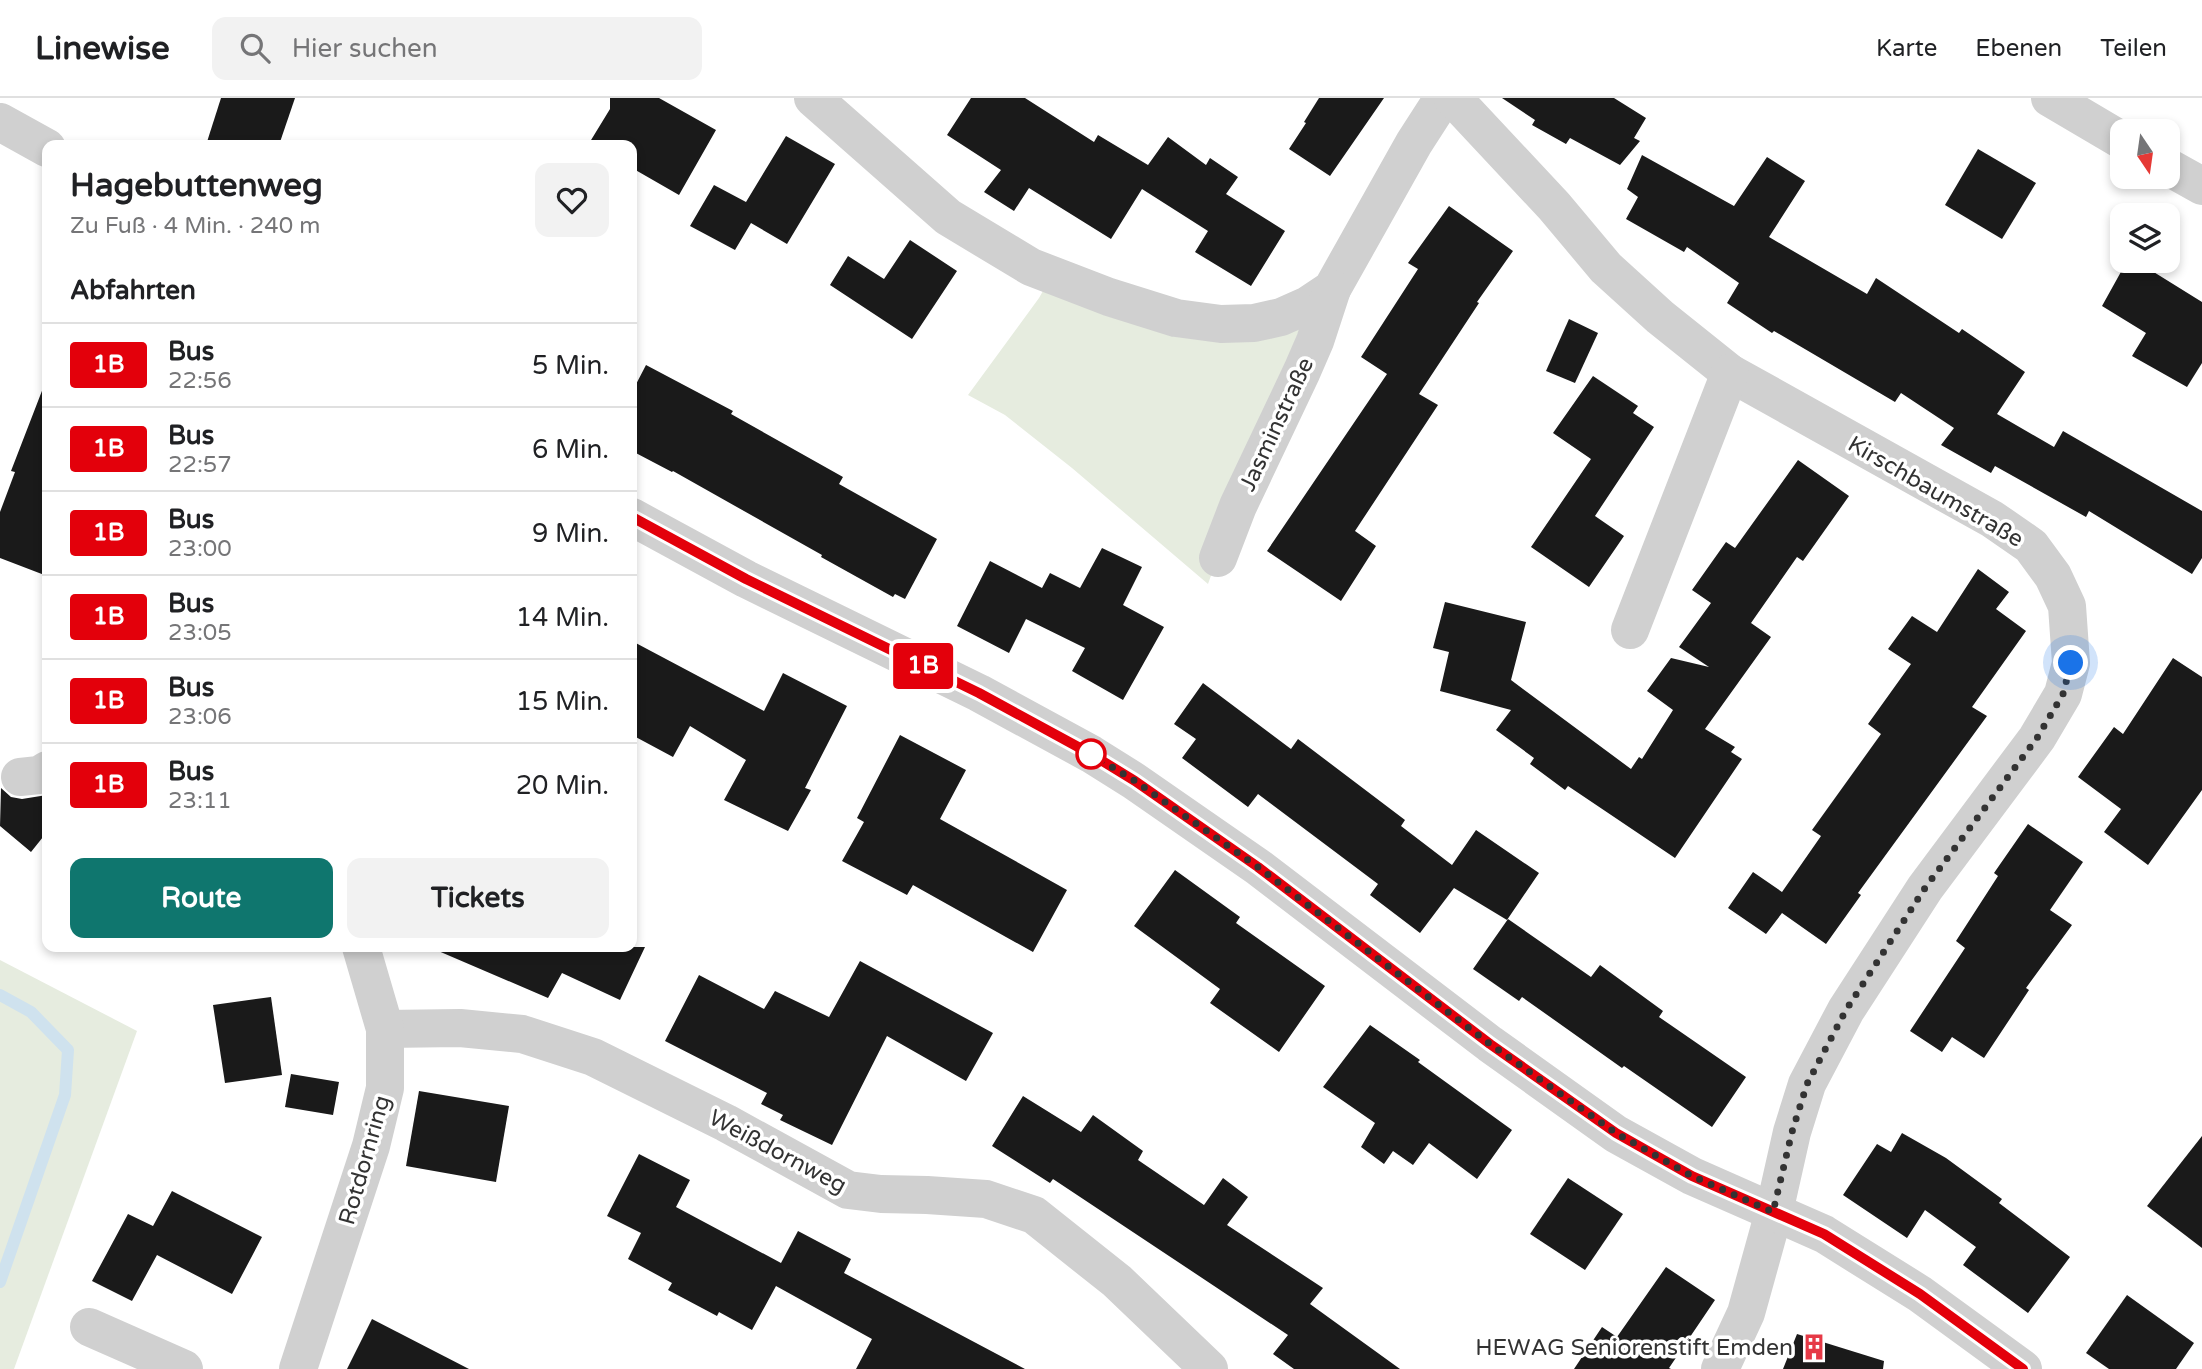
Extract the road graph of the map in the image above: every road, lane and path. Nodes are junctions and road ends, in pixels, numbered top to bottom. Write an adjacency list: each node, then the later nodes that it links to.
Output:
1 (813, 98): 10 (street, Jasminstraße)
2 (1443, 98): 10 (street, Jasminstraße)
3 (1453, 98): 11 (street, Kirschbaumstraße)
4 (2050, 98): 6 (street)
5 (0, 122): 7 (street)
6 (2110, 133)
7 (42, 145)
8 (2180, 174): 9 (street)
9 (2202, 186)
10 (1332, 289): 13 (street, Jasminstraße)
11 (1730, 373): 14 (street); 17 (street, Kirschbaumstraße)
12 (637, 520): 17 (street)
13 (1218, 558)
14 (1630, 630)
15 (362, 952): 16 (street, Rotdornring)
16 (385, 1029): 20 (street, Rotdornring); 21 (street, Weißdornweg)
17 (1773, 1212): 22 (street); 23 (street)
18 (89, 1326): 19 (street)
19 (184, 1369)
20 (298, 1369)
21 (1209, 1369)
22 (1720, 1369)
23 (2023, 1369)

